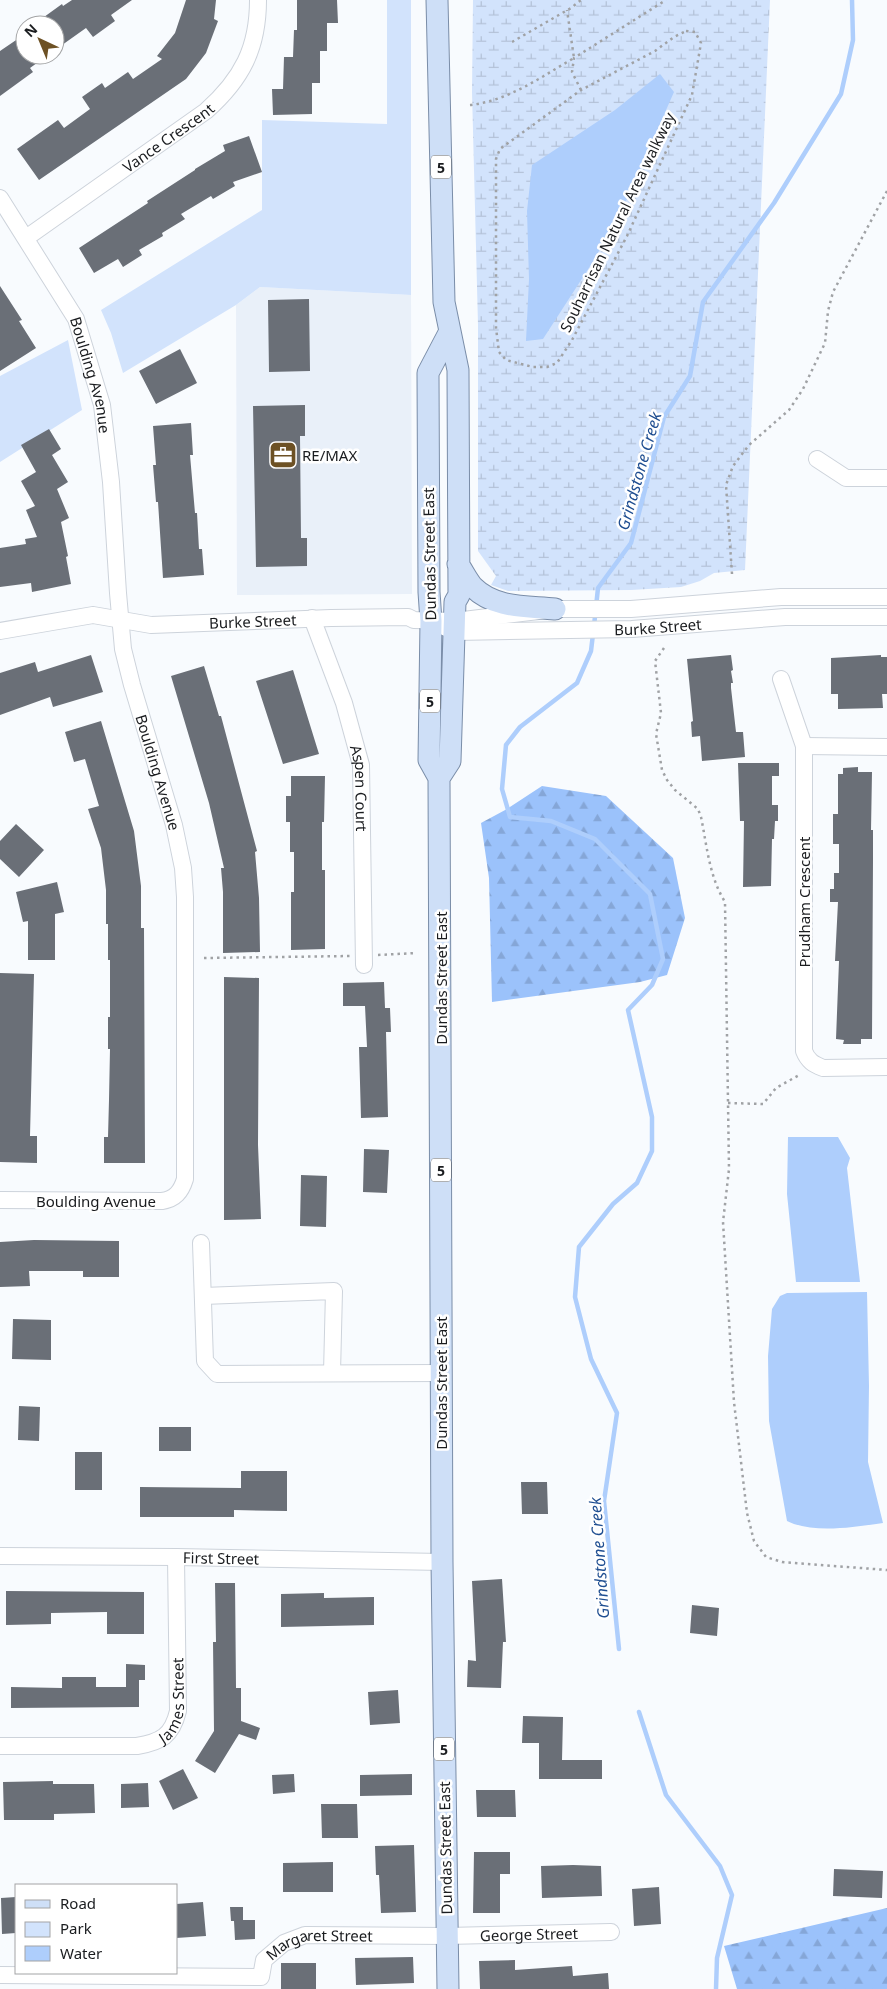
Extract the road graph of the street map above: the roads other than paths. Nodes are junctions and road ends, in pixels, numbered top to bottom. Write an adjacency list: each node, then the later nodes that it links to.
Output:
1 (258, 0): 4 (street, Vance Crescent)
2 (437, 0): 5 (main road, Dundas Street East / 5)
3 (0, 198): 4 (street, Boulding Avenue)
4 (26, 238): 13 (street, Boulding Avenue)
5 (449, 333): 8 (main road, Dundas Street East / 5); 14 (main road, Dundas Street East / 5)
6 (816, 459): 7 (street)
7 (887, 478)
8 (458, 564): 12 (main road); 15 (main road, Dundas Street East / 5)
9 (887, 597): 12 (street, Burke Street)
10 (887, 617): 12 (street, Burke Street)
11 (312, 618): 13 (street, Burke Street); 14 (street, Burke Street); 21 (street, Aspen Court)
12 (556, 619): 15 (street)
13 (120, 620): 16 (street, Burke Street); 23 (street, Boulding Avenue)
14 (422, 621): 15 (street, Burke Street); 20 (main road, Dundas Street East / 5)
15 (455, 627): 20 (main road, Dundas Street East / 5)
16 (0, 631)
17 (781, 679): 18 (street, Prudham Crescent)
18 (804, 746): 19 (street); 22 (street, Prudham Crescent)
19 (887, 747)
20 (439, 778): 27 (main road, Dundas Street East / 5)
21 (364, 961)
22 (887, 1067)
23 (0, 1200)
24 (201, 1243): 25 (street)
25 (203, 1296): 26 (street); 26 (street)
26 (332, 1373): 27 (street)
27 (441, 1373): 30 (main road, Dundas Street East / 5)
28 (0, 1556): 29 (street, First Street)
29 (176, 1556): 30 (street, First Street); 31 (street, James Street)
30 (442, 1562): 33 (main road, Dundas Street East / 5)
31 (0, 1746)
32 (611, 1932): 33 (street, George Street)
33 (447, 1936): 35 (street, Margaret Street); 36 (main road, Dundas Street East / 5)
34 (8, 1980): 35 (street, Margaret Street)
35 (262, 1983)
36 (448, 1989)

